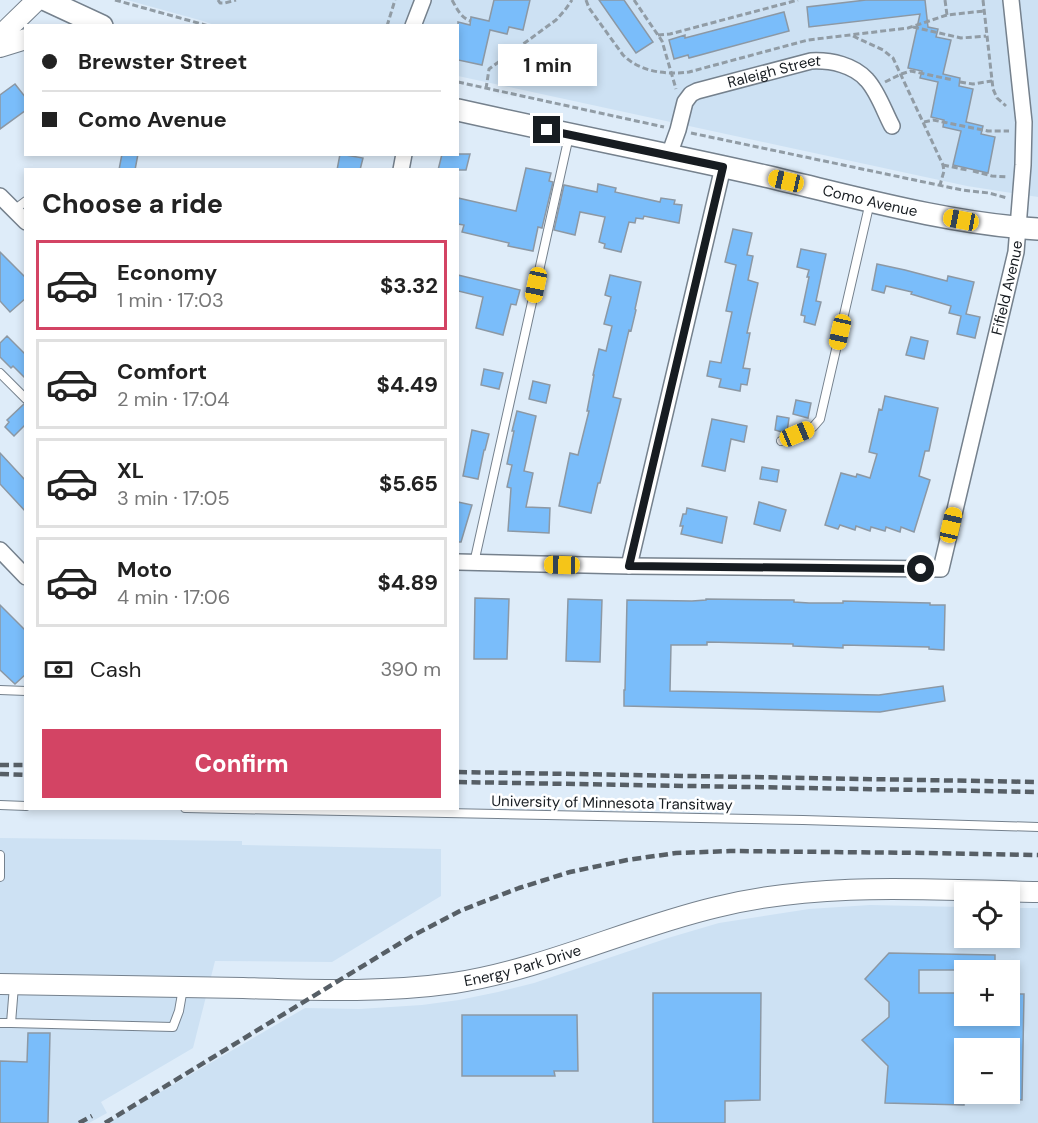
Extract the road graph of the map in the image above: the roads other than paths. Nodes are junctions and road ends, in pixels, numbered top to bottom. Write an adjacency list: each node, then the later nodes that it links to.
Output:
1 (37, 0): 7 (street)
2 (46, 0): 5 (main road)
3 (423, 0): 6 (street)
4 (1011, 0): 18 (street, Fifield Avenue)
5 (98, 24)
6 (414, 24)
7 (0, 36)
8 (24, 40): 9 (street)
9 (0, 47)
10 (459, 110): 12 (main road, Como Avenue)
11 (892, 126): 13 (street, Raleigh Street)
12 (569, 135): 13 (main road, Como Avenue); 24 (lane)
13 (669, 155): 14 (main road, Como Avenue)
14 (723, 167): 16 (main road, Como Avenue); 25 (street)
15 (0, 196): 17 (street)
16 (870, 201): 18 (main road, Como Avenue); 21 (lane)
17 (20, 205)
18 (1028, 228): 25 (street, Fifield Avenue)
19 (0, 373): 20 (lane)
20 (24, 397)
21 (780, 441)
22 (0, 550): 26 (street)
23 (459, 562): 24 (street)
24 (474, 563): 25 (street)
25 (629, 566)
26 (24, 575)
27 (0, 690): 28 (lane)
28 (24, 691)
29 (0, 805): 30 (lane)
30 (24, 806)
31 (288, 810): 32 (lane, University of Minnesota Transitway)
32 (1038, 826)
33 (0, 855): 34 (lane)
34 (0, 878)
35 (1038, 892): 37 (street, Energy Park Drive)
36 (7, 984): 37 (street, Energy Park Drive); 39 (lane)
37 (183, 987): 39 (lane)
38 (0, 1023): 39 (lane)
39 (11, 1023)

